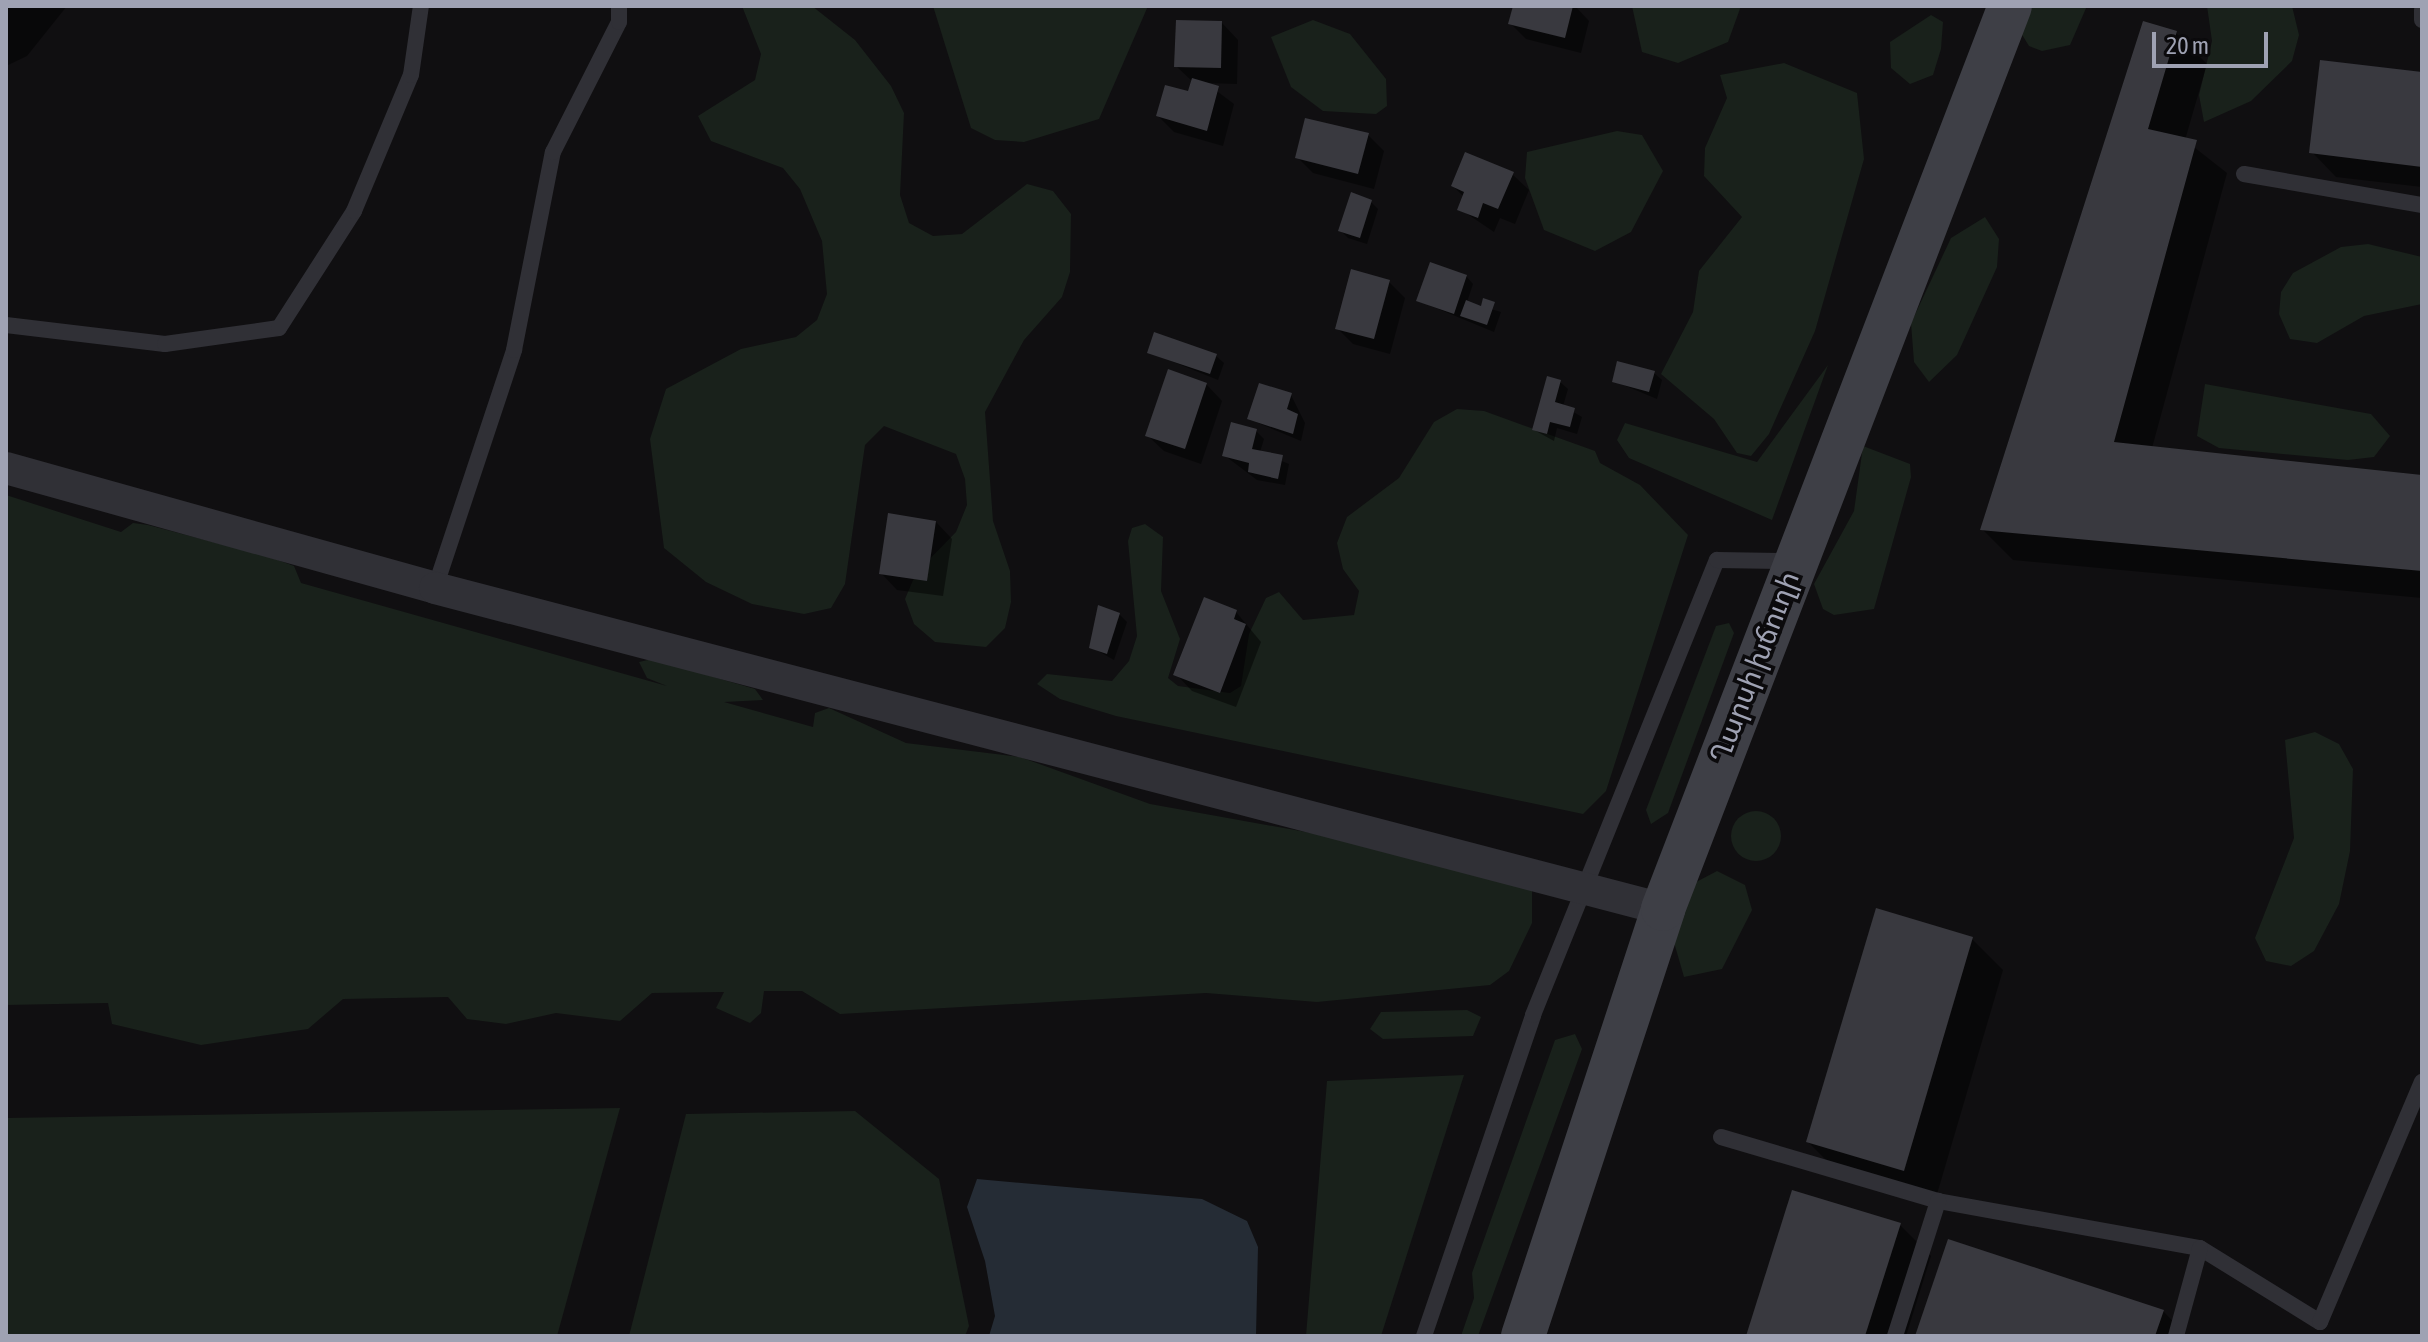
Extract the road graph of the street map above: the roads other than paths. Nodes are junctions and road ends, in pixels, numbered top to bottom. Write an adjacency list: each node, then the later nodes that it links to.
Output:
1 (421, 6): 8 (lane)
2 (619, 6): 11 (lane)
3 (2010, 6): 10 (main road, Ղարսի խճուղի)
4 (2422, 10): 5 (lane)
5 (2422, 20)
6 (2244, 174): 7 (lane)
7 (2422, 205)
8 (6, 325)
9 (6, 468): 11 (street)
10 (1794, 561): 12 (lane); 13 (main road, Ղարսի խճուղի)
11 (435, 588): 12 (street)
12 (1587, 889): 13 (street); 18 (lane)
13 (1663, 909): 19 (main road, Ղարսի խճուղի)
14 (2422, 1082): 17 (lane)
15 (1721, 1137): 16 (lane)
16 (1938, 1201): 17 (lane); 20 (lane)
17 (2200, 1248): 21 (lane)
18 (1424, 1336)
19 (1523, 1336)
20 (1895, 1336)
21 (2176, 1336)

